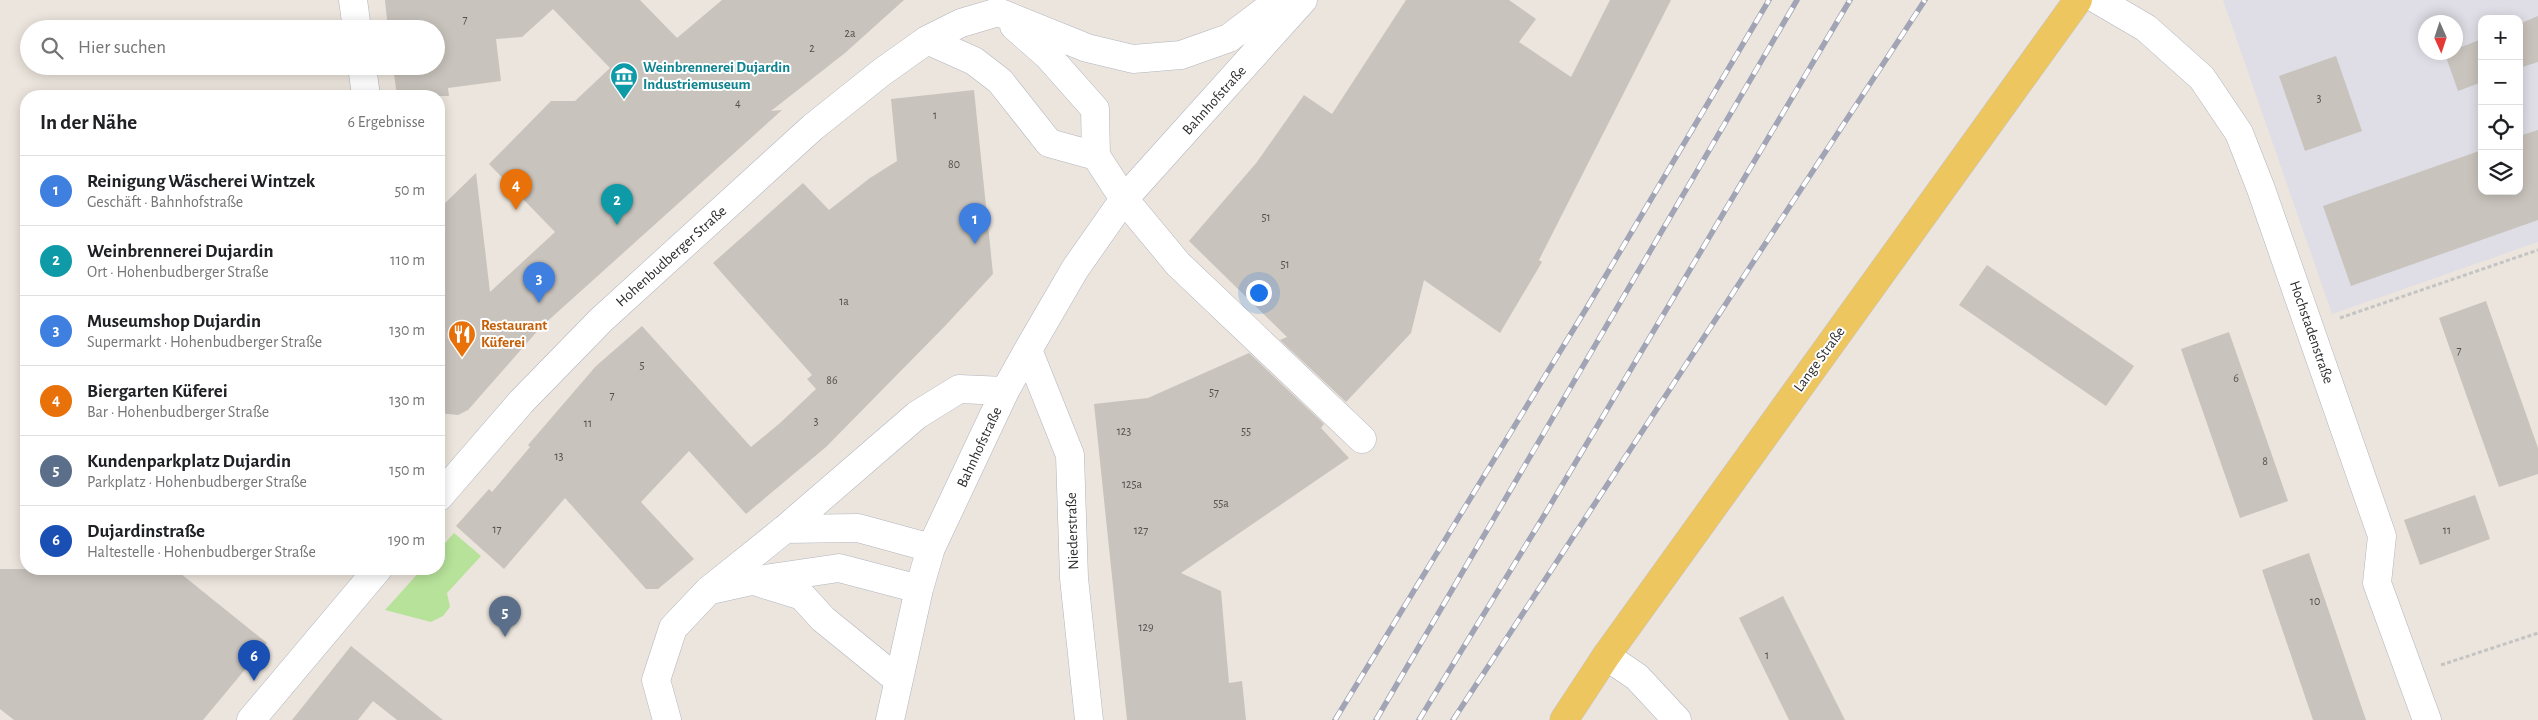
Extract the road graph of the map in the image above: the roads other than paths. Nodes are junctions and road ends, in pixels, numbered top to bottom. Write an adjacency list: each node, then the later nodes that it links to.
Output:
1 (353, 0): 7 (street)
2 (1279, 0): 6 (street)
3 (1303, 0): 12 (street, Bahnhofstraße)
4 (2078, 0): 23 (main road, Lange Straße)
5 (2098, 0): 31 (street, Hochstadenstraße)
6 (999, 6): 8 (street, Hohenbudberger Straße); 11 (street)
7 (356, 20)
8 (927, 40): 11 (street); 16 (street, Hohenbudberger Straße)
9 (363, 75): 10 (street)
10 (365, 90)
11 (1096, 156): 12 (street)
12 (1124, 199): 13 (street, Bahnhofstraße); 15 (street)
13 (1028, 350): 14 (street, Bahnhofstraße); 28 (street, Niederstraße)
14 (1005, 392): 17 (street); 18 (street, Bahnhofstraße)
15 (1362, 438)
16 (445, 490)
17 (785, 529): 18 (street); 22 (street)
18 (931, 548): 21 (street, Bahnhofstraße)
19 (373, 575): 25 (street)
20 (751, 580): 21 (street); 22 (street); 24 (street)
21 (918, 589): 24 (street, Bahnhofstraße)
22 (709, 590): 26 (street)
23 (1606, 656): 29 (main road, Lange Straße); 30 (street)
24 (898, 680): 27 (street, Bahnhofstraße)
25 (251, 720)
26 (667, 720)
27 (890, 720)
28 (1089, 720)
29 (1564, 720)
30 (1677, 720)
31 (2427, 720)

